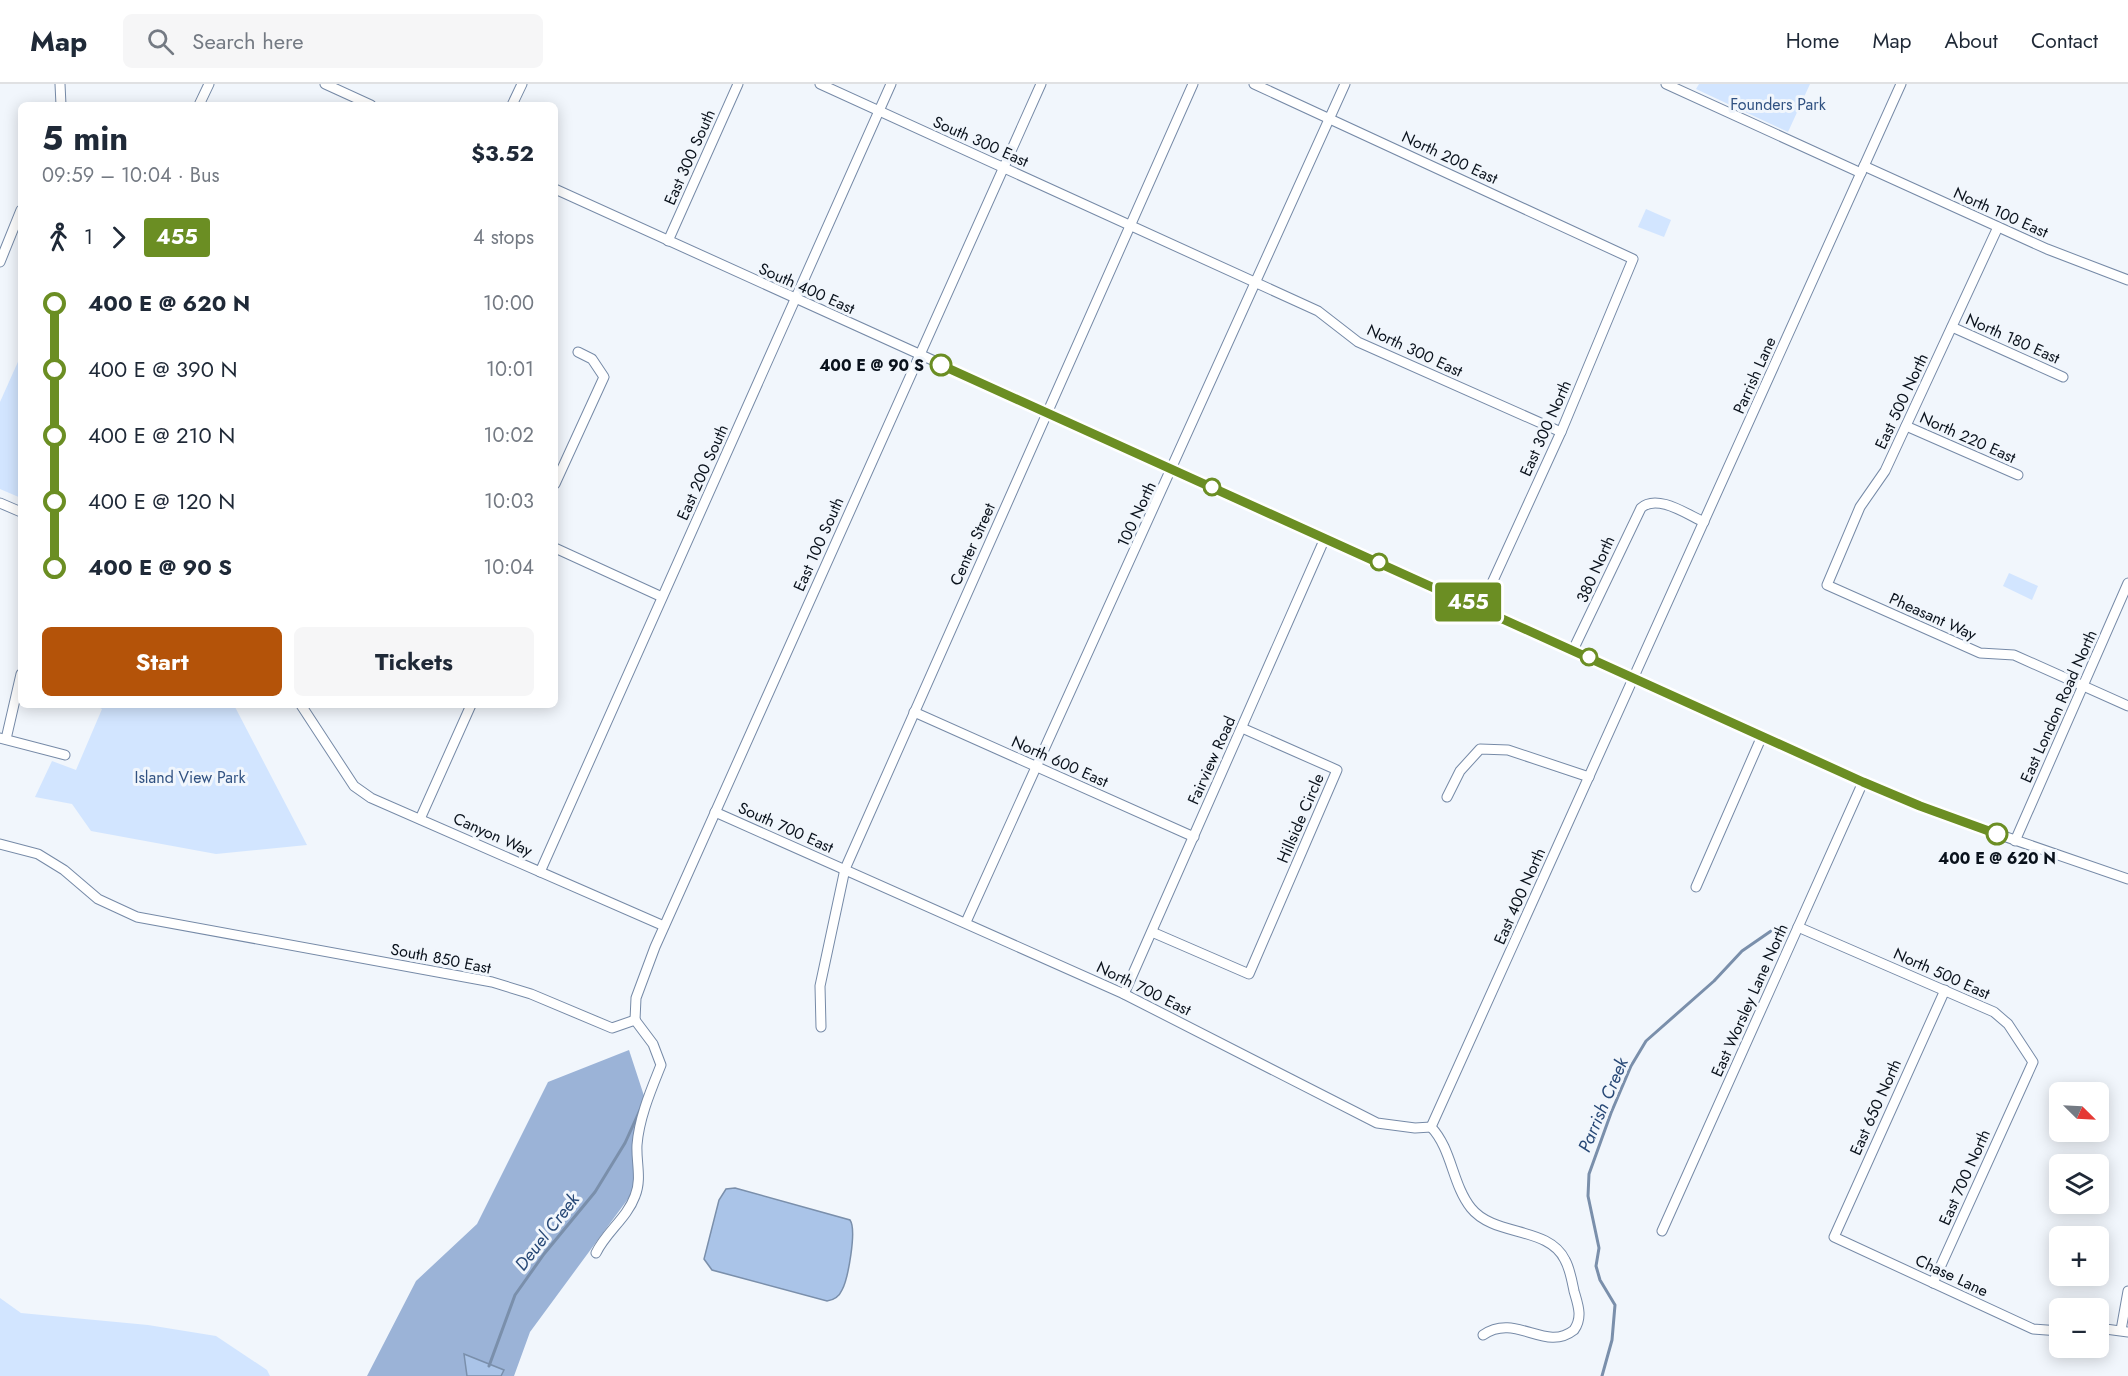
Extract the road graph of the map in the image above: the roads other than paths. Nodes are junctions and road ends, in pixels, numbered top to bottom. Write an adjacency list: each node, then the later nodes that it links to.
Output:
1 (60, 84): 14 (street)
2 (209, 84): 15 (street)
3 (325, 84): 16 (street)
4 (522, 84): 17 (street)
5 (738, 84): 26 (street, East 300 South)
6 (820, 84): 18 (street, South 300 East)
7 (891, 84): 18 (street, East 200 South)
8 (1041, 84): 20 (street, East 100 South)
9 (1193, 84): 24 (street, Center Street)
10 (1254, 84): 19 (street, North 200 East)
11 (1345, 84): 19 (street, 100 North)
12 (1666, 84): 21 (street, North 100 East)
13 (1901, 84): 21 (street, Parrish Lane)
14 (61, 102)
15 (200, 102)
16 (355, 102)
17 (513, 102)
18 (879, 111): 20 (street, South 300 East); 31 (street, East 200 South)
19 (1330, 118): 27 (street, North 200 East); 30 (street, 100 North)
20 (1003, 167): 24 (street, South 300 East); 34 (street, East 100 South)
21 (1863, 169): 25 (street, North 100 East); 44 (street, Parrish Lane)
22 (558, 190): 26 (street, South 400 East)
23 (18, 217): 28 (street)
24 (1131, 224): 30 (street, North 300 East); 36 (street, Center Street)
25 (1998, 227): 29 (street, North 100 East); 32 (street, East 500 North)
26 (668, 241): 31 (street, South 400 East)
27 (1633, 259): 38 (street, East 300 North)
28 (0, 262)
29 (2128, 280)
30 (1257, 282): 38 (street, North 300 East); 39 (street, 100 North)
31 (795, 299): 34 (street, South 400 East); 49 (street, East 200 South)
32 (1952, 327): 35 (street, North 180 East); 37 (street, East 500 North)
33 (578, 352): 41 (street)
34 (919, 355): 36 (street, South 400 East); 67 (street, East 100 South)
35 (2063, 377)
36 (1047, 412): 39 (street, South 400 East); 58 (street, Center Street)
37 (1906, 426): 40 (street, North 220 East); 47 (street, East 500 North)
38 (1561, 432): 50 (street, East 300 North)
39 (1173, 469): 45 (street, South 400 East); 63 (street, 100 North)
40 (2018, 476)
41 (558, 477)
42 (0, 503): 43 (street)
43 (18, 511)
44 (1704, 522): 51 (street, 380 North); 52 (street, Parrish Lane)
45 (1325, 538): 50 (street, South 400 East); 59 (street, Fairview Road)
46 (558, 549): 49 (street)
47 (1827, 585): 54 (street, Pheasant Way)
48 (2127, 588): 54 (street, East London Road North)
49 (662, 597): 73 (street, East 200 South)
50 (1481, 607): 51 (street, South 400 East)
51 (1573, 650): 52 (street, South 400 East)
52 (1634, 678): 60 (street, South 400 East); 64 (street, East 400 North)
53 (18, 685): 61 (street)
54 (2082, 686): 55 (street, Pheasant Way); 70 (street, East London Road North)
55 (2128, 706)
56 (303, 708): 68 (street, Canyon Way)
57 (470, 708): 68 (street)
58 (914, 712): 63 (street, North 600 East); 72 (street, Center Street)
59 (1242, 728): 69 (street, Fairview Road); 79 (street, Hillside Circle)
60 (1762, 735): 65 (street, South 400 East); 75 (street)
61 (3, 739): 62 (street)
62 (64, 755)
63 (1037, 767): 69 (street, North 600 East); 76 (street, 100 North)
64 (1589, 777): 66 (street); 85 (street, East 400 North)
65 (1863, 782): 70 (street, South 400 East); 78 (street, East Worsley Lane North)
66 (1447, 797)
67 (715, 812): 72 (street, South 700 East); 77 (street, East 100 South)
68 (420, 819): 73 (street, Canyon Way)
69 (1194, 837): 79 (street, Fairview Road)
70 (2015, 841): 74 (street, South 400 East)
71 (0, 844): 82 (street, South 850 East)
72 (845, 868): 76 (street, North 700 East); 83 (street, Center Street)
73 (540, 872): 77 (street, Canyon Way)
74 (2128, 879)
75 (1695, 887)
76 (966, 922): 81 (street, North 700 East)
77 (664, 926): 82 (street, East 100 South)
78 (1798, 927): 80 (street, North 500 East); 86 (street, East Worsley Lane North)
79 (1152, 932): 81 (street, Fairview Road)
80 (1945, 990): 84 (street, North 500 East); 87 (street, East 650 North)
81 (1125, 994): 85 (street, North 700 East)
82 (635, 1020): 88 (street)
83 (821, 1027)
84 (2023, 1083): 89 (street, East 700 North)
85 (1431, 1127): 94 (street)
86 (1662, 1231)
87 (1834, 1237): 89 (street, Chase Lane)
88 (596, 1253)
89 (1933, 1283): 92 (street, Chase Lane)
90 (2128, 1291): 93 (street)
91 (2109, 1329): 93 (street)
92 (2049, 1330)
93 (2125, 1331)
94 (1483, 1335)

